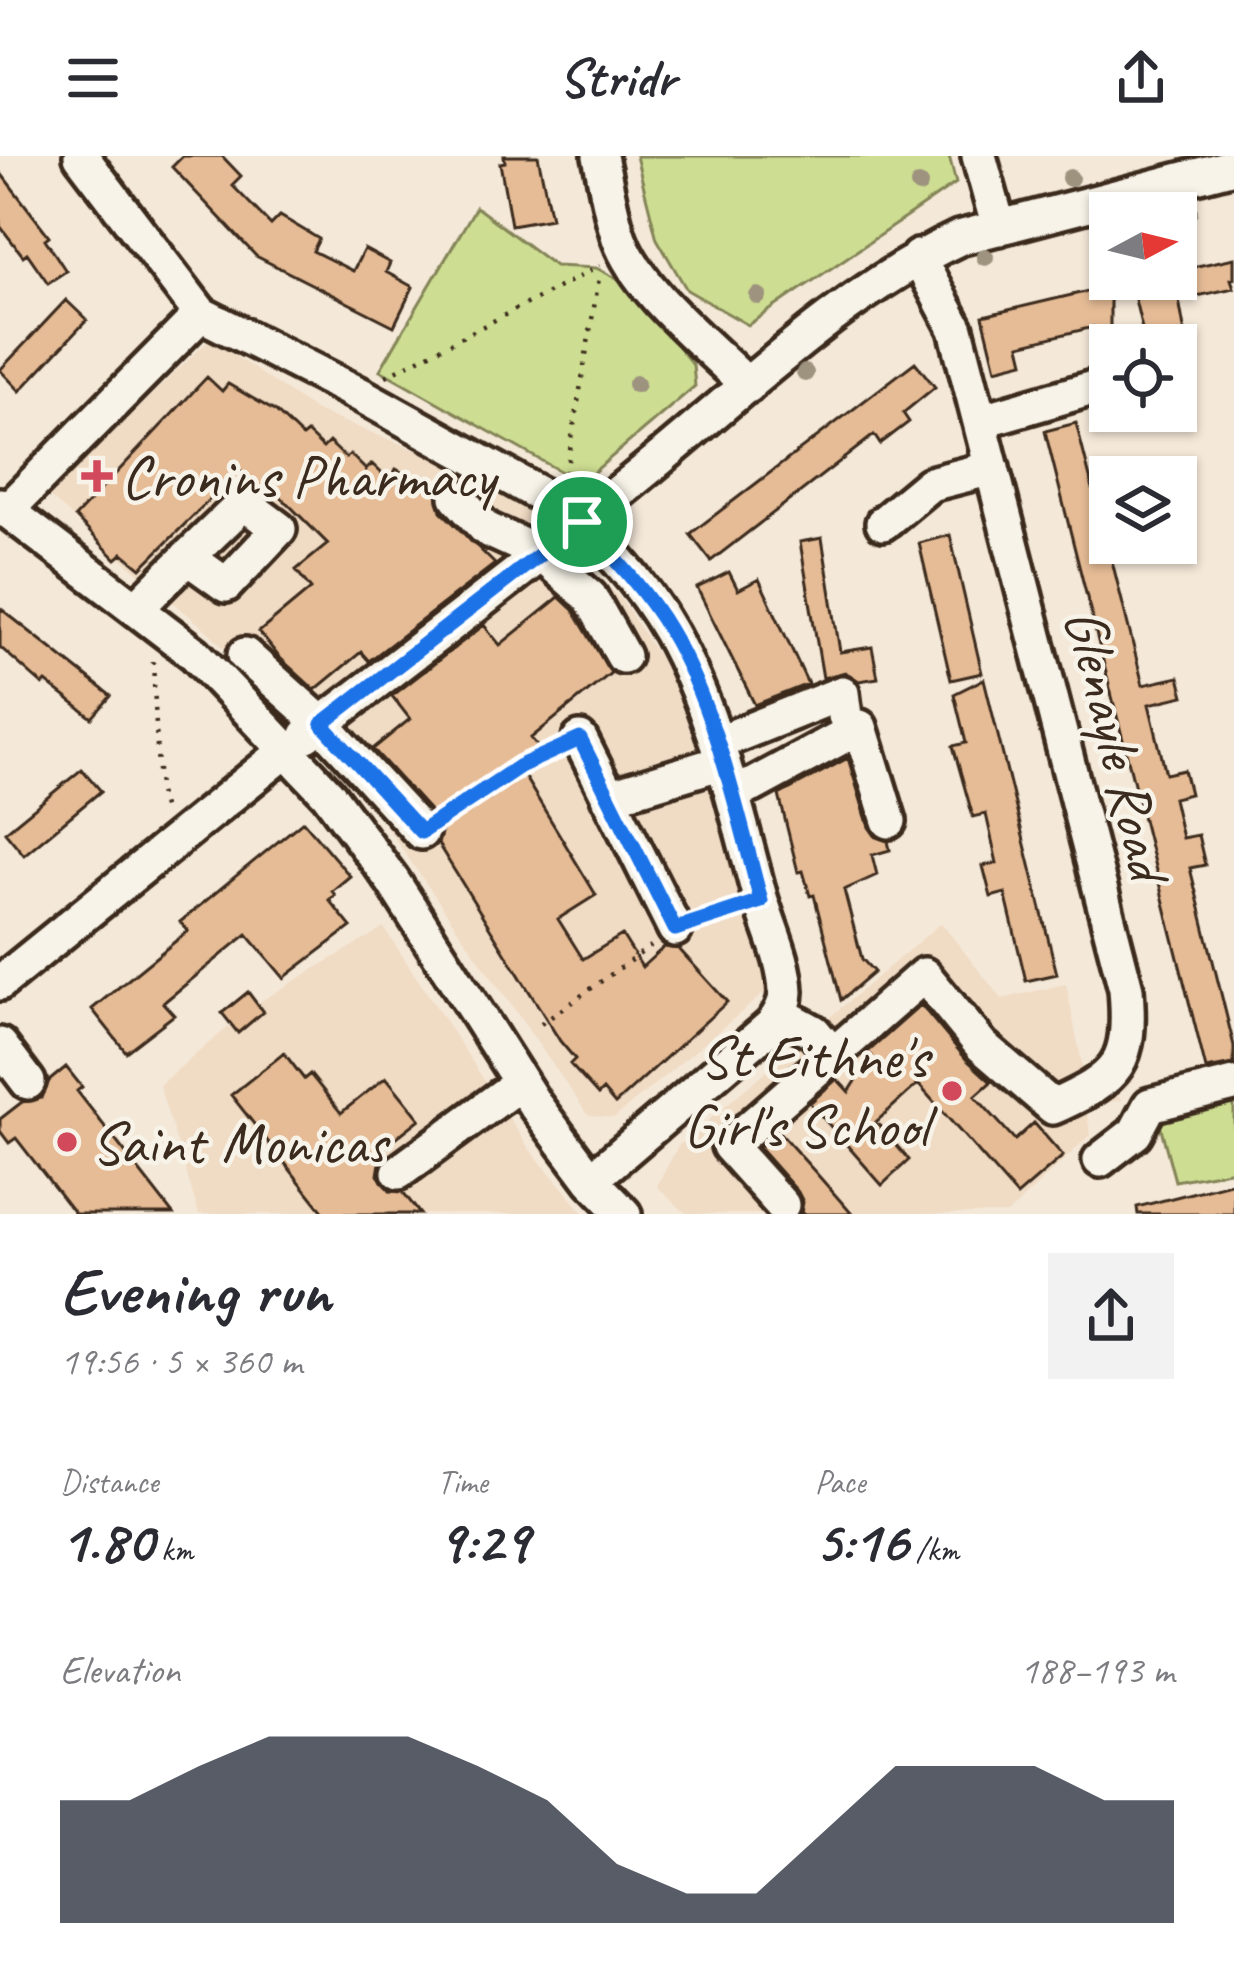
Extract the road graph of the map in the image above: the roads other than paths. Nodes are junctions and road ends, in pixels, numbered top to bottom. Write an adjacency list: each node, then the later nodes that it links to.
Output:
1 (81, 156): 7 (street)
2 (599, 156): 8 (street)
3 (979, 156): 5 (street)
4 (1234, 166): 5 (street)
5 (999, 228): 6 (street)
6 (919, 256): 8 (street); 10 (street, Glenayle Road)
7 (201, 314): 13 (street); 14 (street)
8 (748, 386): 14 (street)
9 (1089, 389): 10 (street)
10 (980, 421): 11 (street, Glenayle Road)
11 (992, 468): 15 (street); 32 (street, Glenayle Road)
12 (457, 497): 16 (street)
13 (3, 508): 18 (street)
14 (582, 522): 16 (street); 24 (street)
15 (883, 524)
16 (541, 554): 20 (street); 22 (street)
17 (187, 557): 18 (street)
18 (147, 618): 22 (street)
19 (244, 655): 22 (street)
20 (623, 656)
21 (845, 716): 24 (street)
22 (306, 736): 27 (street); 29 (street); 34 (street)
23 (580, 739): 25 (street)
24 (724, 766): 25 (street); 26 (street); 30 (street)
25 (608, 796): 28 (street)
26 (889, 821)
27 (421, 832)
28 (675, 929)
29 (0, 982)
30 (781, 1014): 32 (street); 38 (street)
31 (0, 1045): 33 (street)
32 (833, 1055): 39 (street)
33 (28, 1082)
34 (520, 1083): 37 (street); 38 (street)
35 (1234, 1084): 36 (street)
36 (1100, 1160)
37 (399, 1172)
38 (591, 1180): 40 (street)
39 (782, 1205)
40 (624, 1214)

